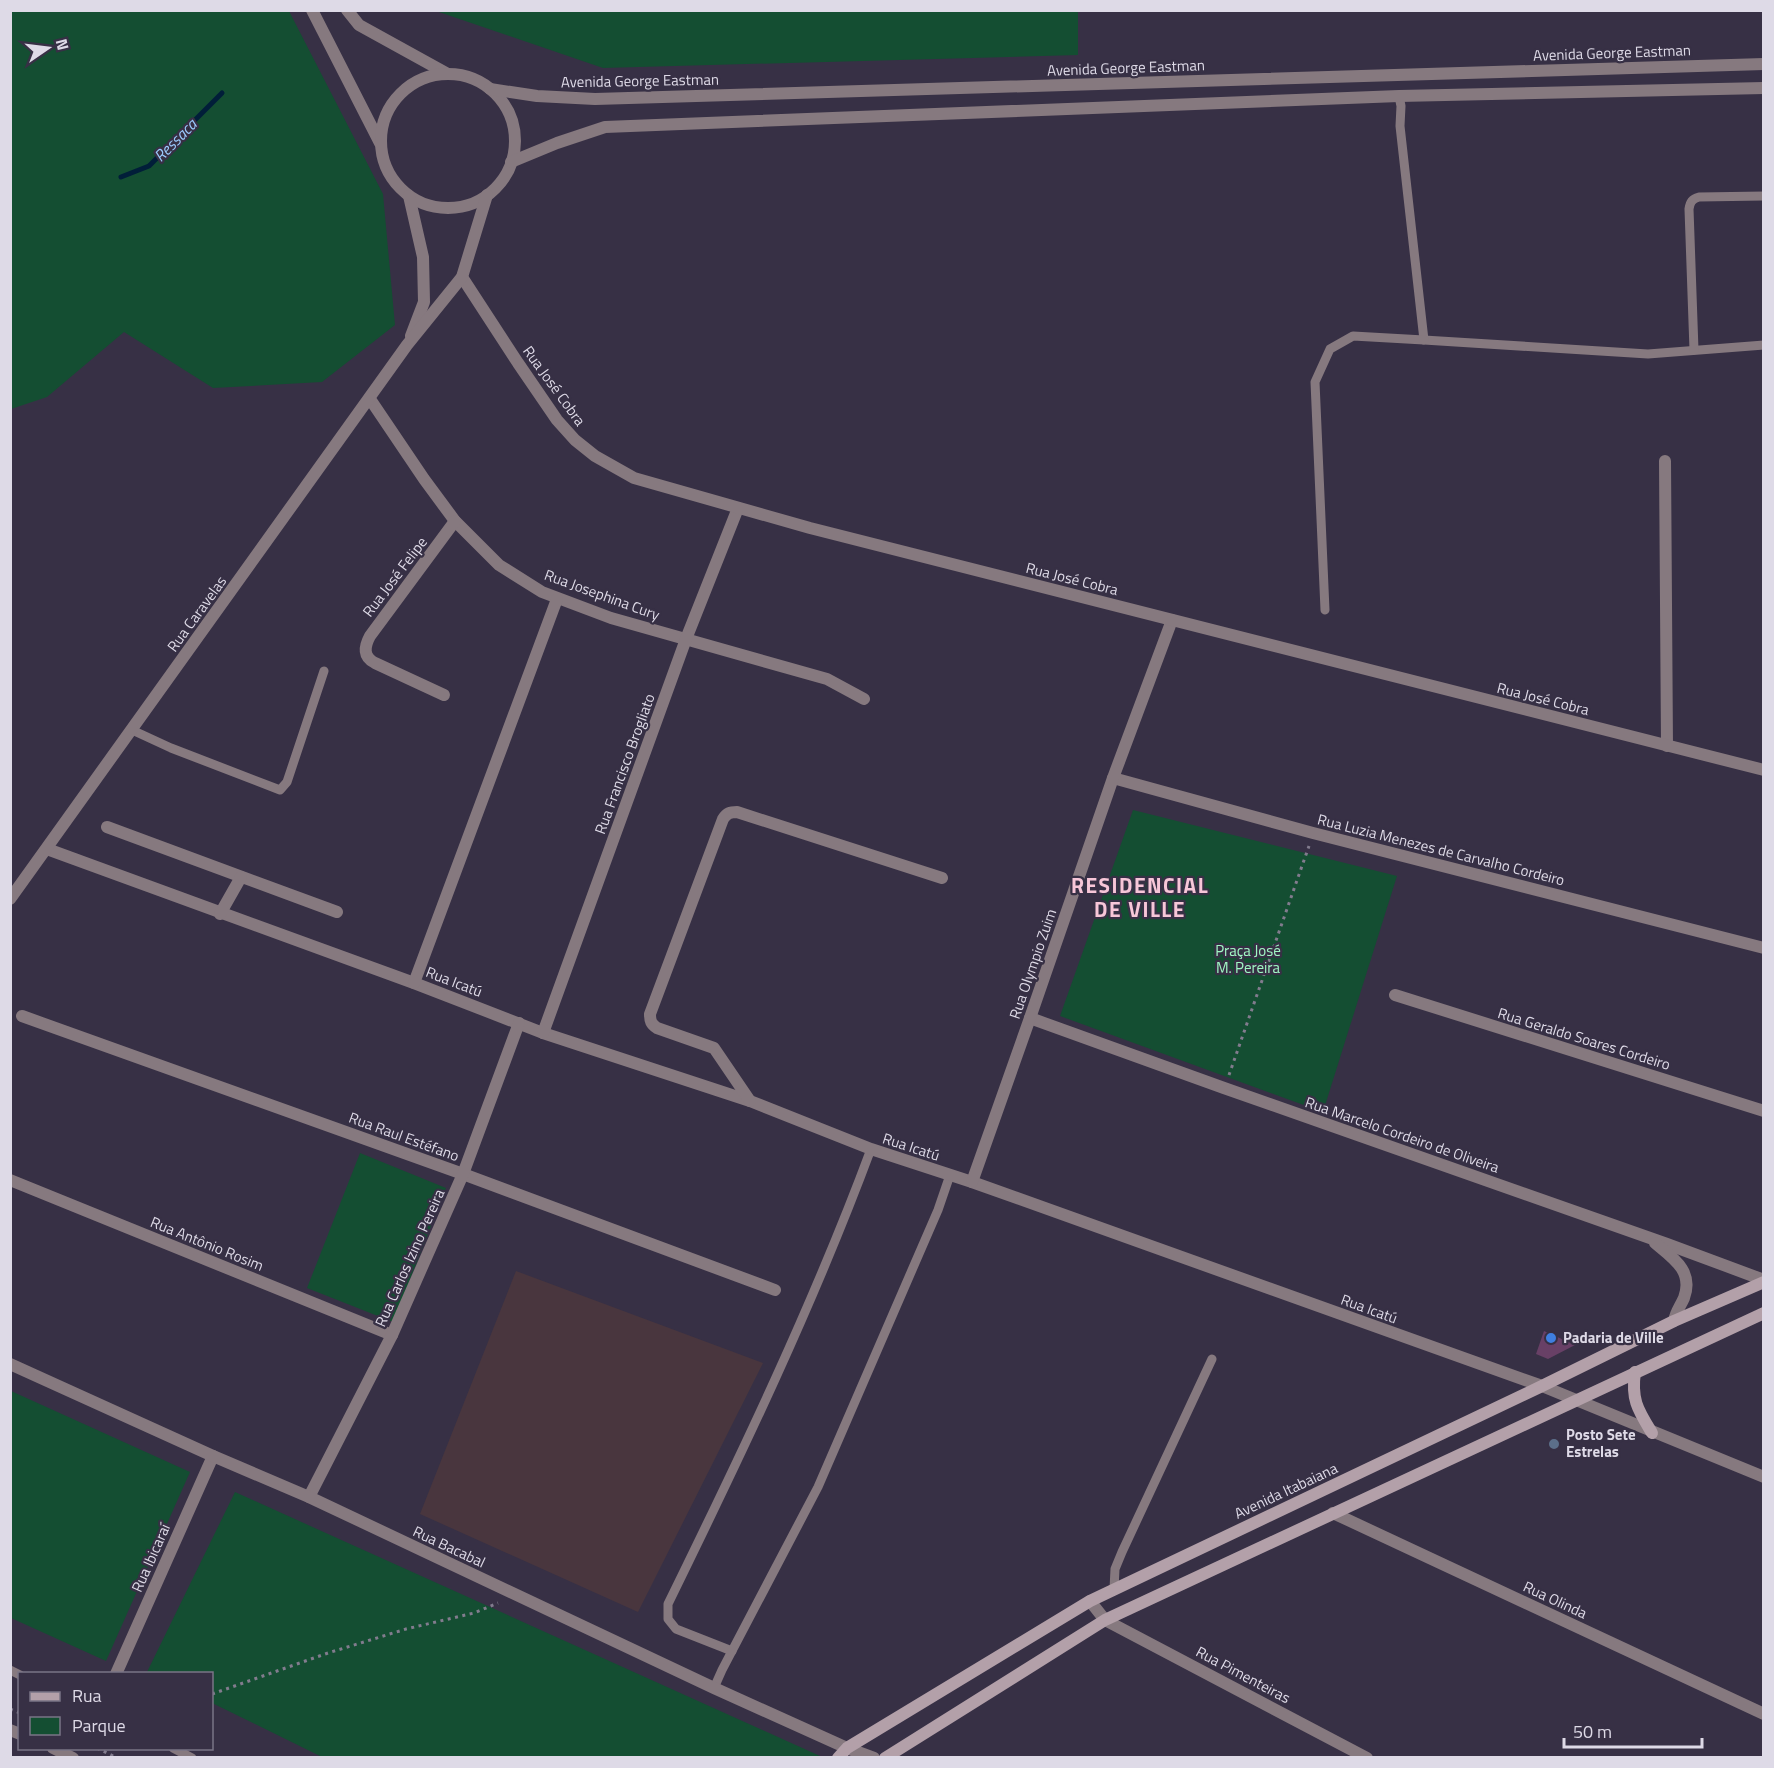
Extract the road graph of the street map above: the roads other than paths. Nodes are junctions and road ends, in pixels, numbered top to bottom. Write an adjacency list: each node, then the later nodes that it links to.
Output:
1 (312, 10): 8 (street)
2 (347, 10): 4 (street)
3 (1764, 64): 6 (street, Avenida George Eastman)
4 (446, 73): 6 (street); 8 (street)
5 (1764, 88): 7 (street)
6 (490, 89): 9 (street)
7 (1399, 96): 9 (street); 14 (lane)
8 (381, 144): 11 (street)
9 (511, 162): 10 (street)
10 (487, 195): 11 (street); 13 (street)
11 (409, 196): 15 (street)
12 (1764, 196): 17 (lane)
13 (462, 277): 15 (street); 20 (street, Rua José Cobra)
14 (1424, 340): 17 (lane); 23 (lane)
15 (407, 345): 18 (street, Rua Caravelas)
16 (1764, 345): 17 (lane)
17 (1694, 350)
18 (370, 399): 21 (street, Rua Josephina Cury); 29 (street, Rua Caravelas)
19 (1665, 461): 30 (street)
20 (738, 508): 24 (street, Rua José Cobra); 25 (street, Rua Francisco Brogliato)
21 (455, 521): 22 (street, Rua Josephina Cury); 27 (street, Rua José Felipe)
22 (557, 598): 25 (street, Rua Josephina Cury); 41 (street)
23 (1325, 610)
24 (1172, 620): 30 (street, Rua José Cobra); 32 (street, Rua Olympio Zuim)
25 (686, 639): 28 (street, Rua Josephina Cury); 46 (street, Rua Francisco Brogliato)
26 (324, 671): 29 (lane)
27 (444, 694)
28 (864, 699)
29 (132, 730): 34 (street, Rua Caravelas)
30 (1667, 746): 31 (street, Rua José Cobra)
31 (1764, 770)
32 (1113, 778): 40 (street, Rua Luzia Menezes de Carvalho Cordeiro); 44 (street, Rua Olympio Zuim)
33 (107, 827): 35 (street)
34 (47, 849): 37 (street, Rua Caravelas); 39 (street, Rua Icatú)
35 (241, 877): 38 (street); 39 (street)
36 (942, 878): 47 (street)
37 (10, 899)
38 (337, 912)
39 (220, 914): 41 (street, Rua Icatú)
40 (1764, 948)
41 (414, 983): 45 (street, Rua Icatú)
42 (1395, 995): 48 (street, Rua Geraldo Soares Cordeiro)
43 (22, 1016): 50 (street, Rua Raul Estéfano)
44 (1030, 1018): 53 (street, Rua Olympio Zuim); 54 (street, Rua Marcelo Cordeiro de Oliveira)
45 (519, 1023): 46 (street, Rua Icatú); 50 (street, Rua Carlos Izino Pereira)
46 (543, 1033): 47 (street, Rua Icatú)
47 (750, 1101): 49 (street, Rua Icatú)
48 (1764, 1111)
49 (871, 1149): 51 (street, Rua Icatú); 73 (lane)
50 (463, 1174): 56 (street, Rua Raul Estéfano); 59 (street, Rua Carlos Izino Pereira)
51 (950, 1175): 53 (street, Rua Icatú); 73 (lane)
52 (10, 1180): 59 (street, Rua Antônio Rosim)
53 (972, 1182): 63 (street, Rua Icatú)
54 (1649, 1238): 55 (street, Rua Marcelo Cordeiro de Oliveira); 58 (street)
55 (1764, 1281): 58 (main road, Avenida Itabaiana)
56 (776, 1290)
57 (1764, 1313): 62 (main road)
58 (1674, 1321): 63 (main road, Avenida Itabaiana)
59 (392, 1335): 68 (street, Rua Carlos Izino Pereira)
60 (1212, 1359): 70 (lane)
61 (10, 1364): 66 (street, Rua Bacabal)
62 (1635, 1372): 64 (main road); 65 (main road)
63 (1542, 1386): 64 (street, Rua Icatú); 70 (main road, Avenida Itabaiana)
64 (1576, 1401): 65 (street, Rua Icatú); 69 (main road)
65 (1652, 1433): 67 (street, Rua Icatú)
66 (213, 1456): 68 (street, Rua Bacabal); 74 (street, Rua Ibicaraí)
67 (1764, 1478)
68 (309, 1497): 75 (street, Rua Bacabal)
69 (1333, 1513): 72 (main road); 76 (street, Rua Olinda)
70 (1114, 1589): 71 (main road, Avenida Itabaiana)
71 (1090, 1601): 72 (street); 77 (main road, Avenida Itabaiana)
72 (1105, 1620): 84 (main road); 85 (street, Rua Pimenteiras)
73 (732, 1651): 75 (lane)
74 (117, 1672)
75 (714, 1688): 77 (street, Rua Bacabal)
76 (1764, 1714)
77 (847, 1748): 82 (main road, Avenida Itabaiana); 83 (street, Rua Bacabal)
78 (54, 1750): 80 (street)
79 (175, 1750): 81 (lane)
80 (73, 1758)
81 (192, 1758)
82 (837, 1758)
83 (874, 1758)
84 (885, 1758)
85 (1366, 1758)

